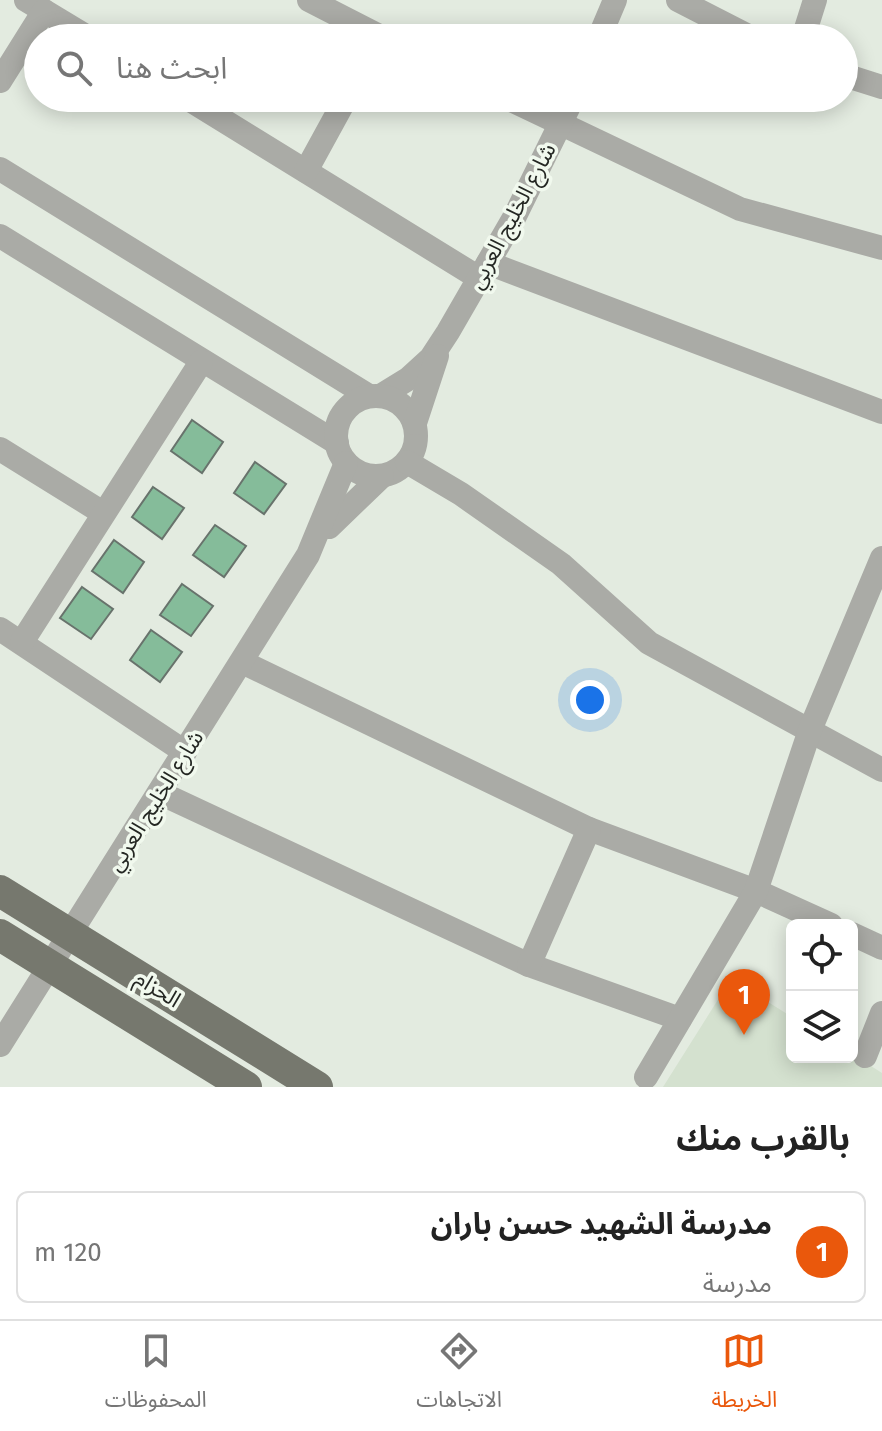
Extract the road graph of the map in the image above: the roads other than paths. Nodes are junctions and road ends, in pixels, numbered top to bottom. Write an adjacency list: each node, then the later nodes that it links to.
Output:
1 (309, 0): 8 (street)
2 (615, 0): 9 (street)
3 (678, 0): 10 (street)
4 (815, 0): 11 (street)
5 (35, 5): 6 (street); 7 (street)
6 (26, 24)
7 (66, 24)
8 (354, 24)
9 (605, 24)
10 (725, 24)
11 (807, 24)
12 (24, 29): 14 (street)
13 (858, 79): 15 (street)
14 (0, 81)
15 (882, 87)
16 (210, 112): 22 (street)
17 (338, 112): 22 (street)
18 (536, 112): 20 (street)
19 (567, 112): 20 (street, شارع الخليج العربي)
20 (561, 124): 24 (street); 25 (street, شارع الخليج العربي)
21 (0, 169): 28 (street)
22 (306, 171): 25 (street)
23 (0, 236): 27 (street)
24 (882, 248)
25 (484, 270): 26 (street, شارع الخليج العربي); 29 (street)
26 (448, 332): 28 (street, شارع الخليج العربي); 30 (street, شارع الخليج العربي)
27 (201, 362): 32 (street); 35 (street)
28 (375, 396): 30 (street); 32 (street, شارع الخليج العربي)
29 (882, 412)
30 (415, 423): 33 (street, شارع الخليج العربي)
31 (0, 449): 35 (street)
32 (341, 453): 34 (street); 36 (street, شارع الخليج العربي)
33 (407, 462): 34 (street, شارع الخليج العربي); 41 (street)
34 (382, 476): 36 (street, شارع الخليج العربي)
35 (103, 513): 39 (street)
36 (308, 555): 40 (street, شارع الخليج العربي)
37 (882, 558): 41 (street)
38 (0, 629): 39 (street)
39 (22, 642): 42 (street)
40 (242, 662): 42 (street, شارع الخليج العربي); 45 (street)
41 (810, 730): 43 (street); 47 (street)
42 (185, 752): 44 (street, شارع الخليج العربي)
43 (882, 770)
44 (160, 793): 50 (street, شارع الخليج العربي); 54 (street)
45 (589, 829): 47 (street); 54 (street)
46 (0, 891): 50 (main road, الحزام)
47 (756, 891): 48 (street); 56 (street)
48 (818, 919)
49 (0, 935): 53 (main road)
50 (71, 936): 53 (street, شارع الخليج العربي); 61 (main road, الحزام)
51 (858, 937): 52 (street)
52 (882, 948)
53 (49, 965): 57 (street, شارع الخليج العربي); 60 (main road)
54 (529, 965): 56 (street)
55 (882, 1013): 58 (street)
56 (680, 1019): 59 (street)
57 (0, 1045)
58 (865, 1056)
59 (646, 1077)
60 (246, 1087)
61 (317, 1087)

